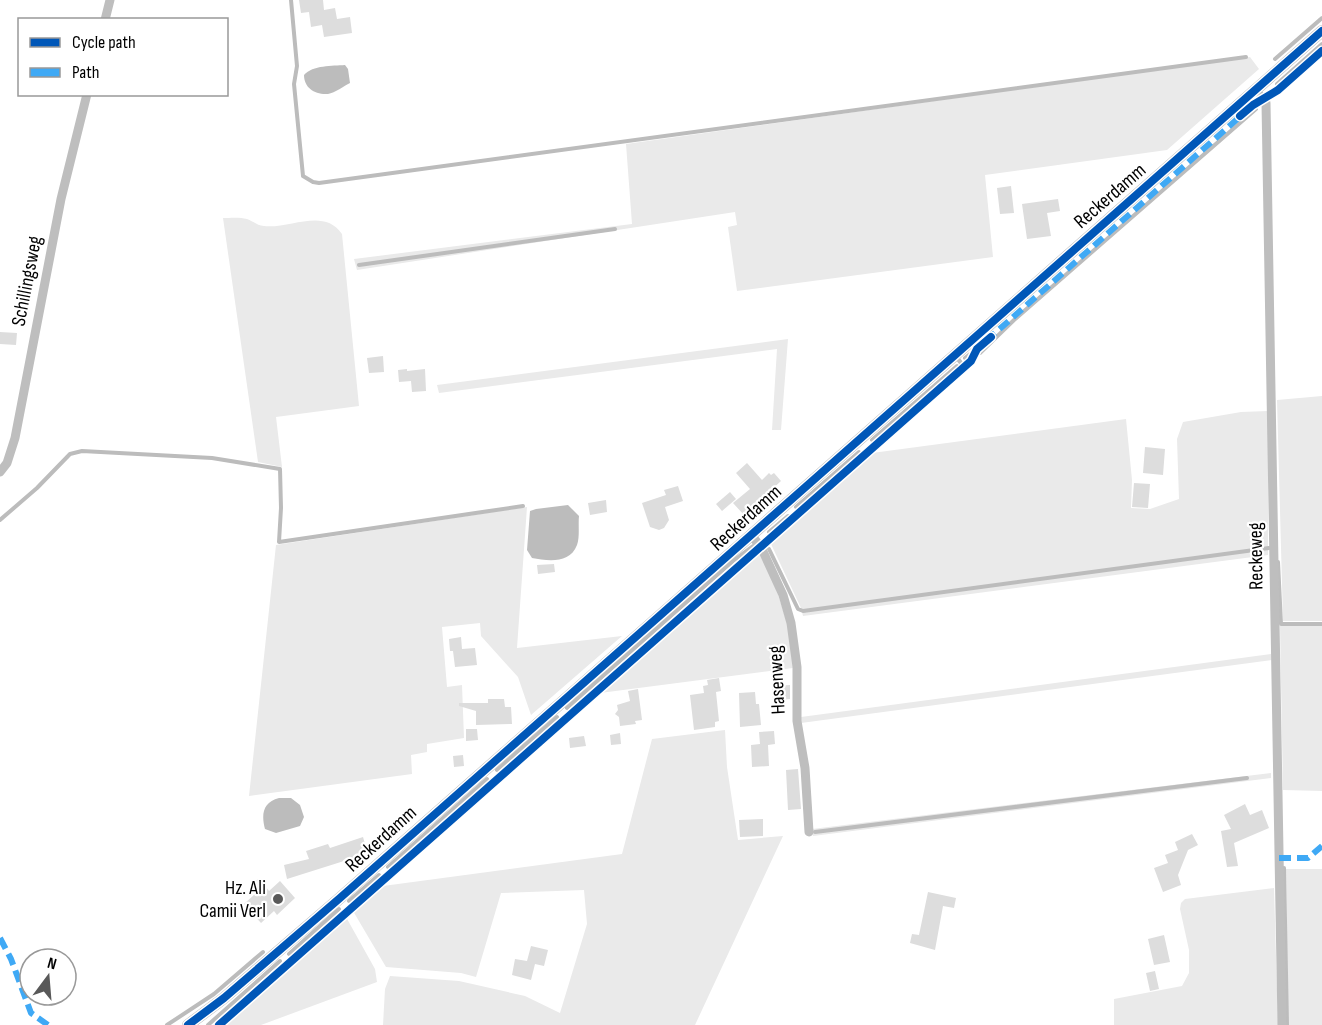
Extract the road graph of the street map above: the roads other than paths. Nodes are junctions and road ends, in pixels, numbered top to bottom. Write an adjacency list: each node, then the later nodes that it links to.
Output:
1 (110, 0): 2 (street)
2 (106, 18)
3 (1322, 31): 4 (street, Reckerdamm)
4 (1256, 90): 6 (street, Reckerdamm); 12 (street, Reckeweg)
5 (87, 96): 8 (street, Schillingsweg)
6 (955, 355): 7 (lane); 9 (street, Reckerdamm)
7 (964, 367)
8 (0, 472)
9 (751, 535): 10 (street, Hasenweg); 11 (street, Reckerdamm)
10 (809, 832)
11 (188, 1025)
12 (1282, 1025)

